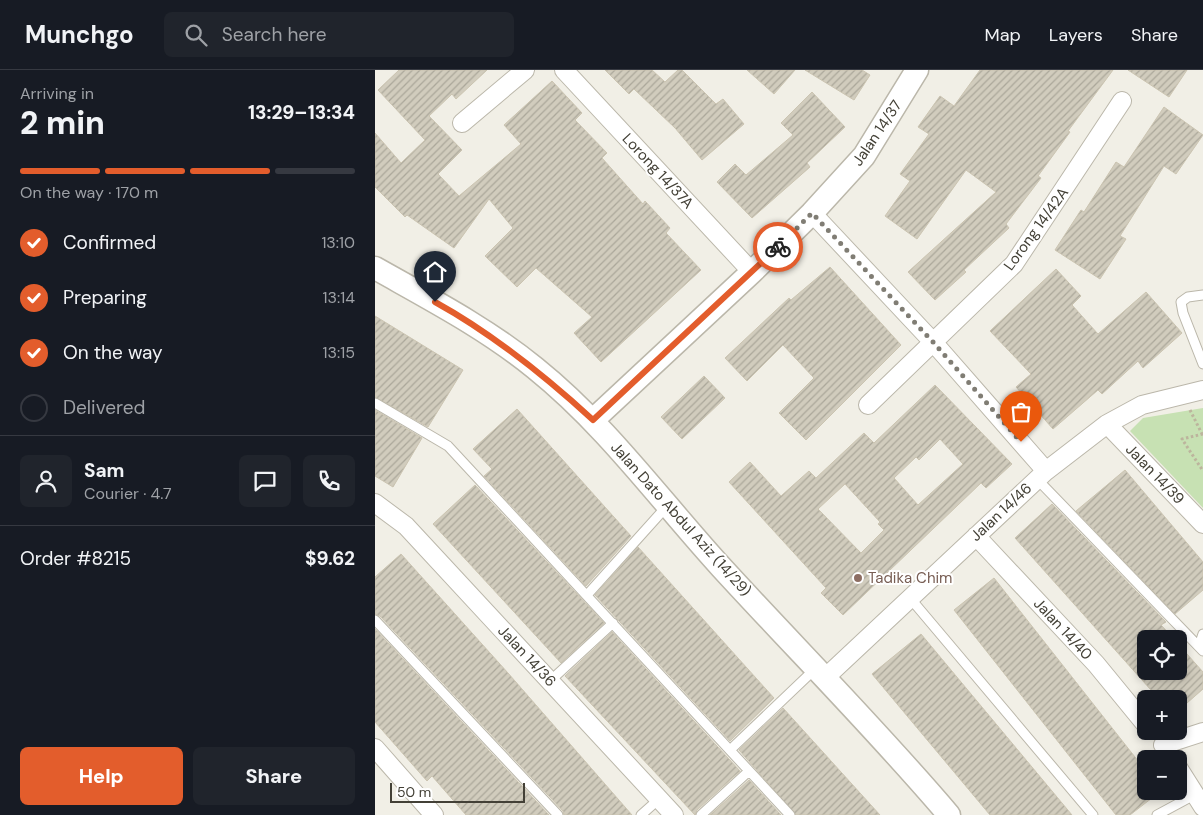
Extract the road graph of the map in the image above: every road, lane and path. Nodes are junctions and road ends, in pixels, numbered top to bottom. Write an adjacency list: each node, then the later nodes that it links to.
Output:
1 (525, 70): 5 (street)
2 (565, 70): 8 (street, Lorong 14/37A)
3 (914, 71): 6 (street, Jalan 14/37)
4 (1122, 101): 10 (street, Lorong 14/42A)
5 (462, 123)
6 (812, 213): 8 (street, Jalan 14/37); 10 (street)
7 (375, 268): 16 (street, Jalan Dato Abdul Aziz (14/29))
8 (752, 272): 16 (street, Jalan 14/37)
9 (1203, 295): 11 (lane)
10 (933, 342): 15 (street, Lorong 14/42A); 20 (street)
11 (1203, 364)
12 (1203, 390): 13 (street, Jalan 14/46)
13 (1183, 393): 17 (street, Jalan 14/46); 18 (path)
14 (375, 404): 25 (lane)
15 (868, 405)
16 (593, 420): 22 (street, Jalan Dato Abdul Aziz (14/29))
17 (1107, 424): 20 (street, Jalan 14/46); 23 (street, Jalan 14/39)
18 (1202, 434): 19 (path)
19 (1203, 471)
20 (1041, 475): 24 (street, Jalan 14/46); 30 (lane)
21 (375, 503): 32 (street, Jalan 14/36)
22 (668, 505): 25 (lane); 31 (street, Jalan Dato Abdul Aziz (14/29))
23 (1203, 524)
24 (976, 536): 26 (street, Jalan 14/46); 33 (street, Jalan 14/40)
25 (587, 595): 28 (lane)
26 (910, 598): 31 (street, Jalan 14/46); 51 (lane)
27 (375, 620): 45 (lane)
28 (613, 623): 32 (lane); 37 (lane)
29 (1203, 634): 30 (lane)
30 (1202, 647)
31 (821, 672): 37 (lane); 50 (street, Jalan Dato Abdul Aziz (14/29))
32 (550, 681): 42 (street, Jalan 14/36)
33 (1137, 714)
34 (1203, 732): 39 (street)
35 (1158, 740): 38 (street)
36 (375, 748): 44 (street)
37 (730, 750): 40 (lane)
38 (1165, 750)
39 (1171, 750)
40 (749, 771): 48 (lane); 49 (lane)
41 (1187, 781): 43 (street)
42 (659, 799): 46 (lane); 47 (street, Jalan 14/36)
43 (1199, 800): 52 (lane)
44 (434, 815)
45 (558, 815)
46 (641, 815)
47 (674, 815)
48 (701, 815)
49 (790, 815)
50 (949, 815)
51 (1093, 815)
52 (1157, 815)

